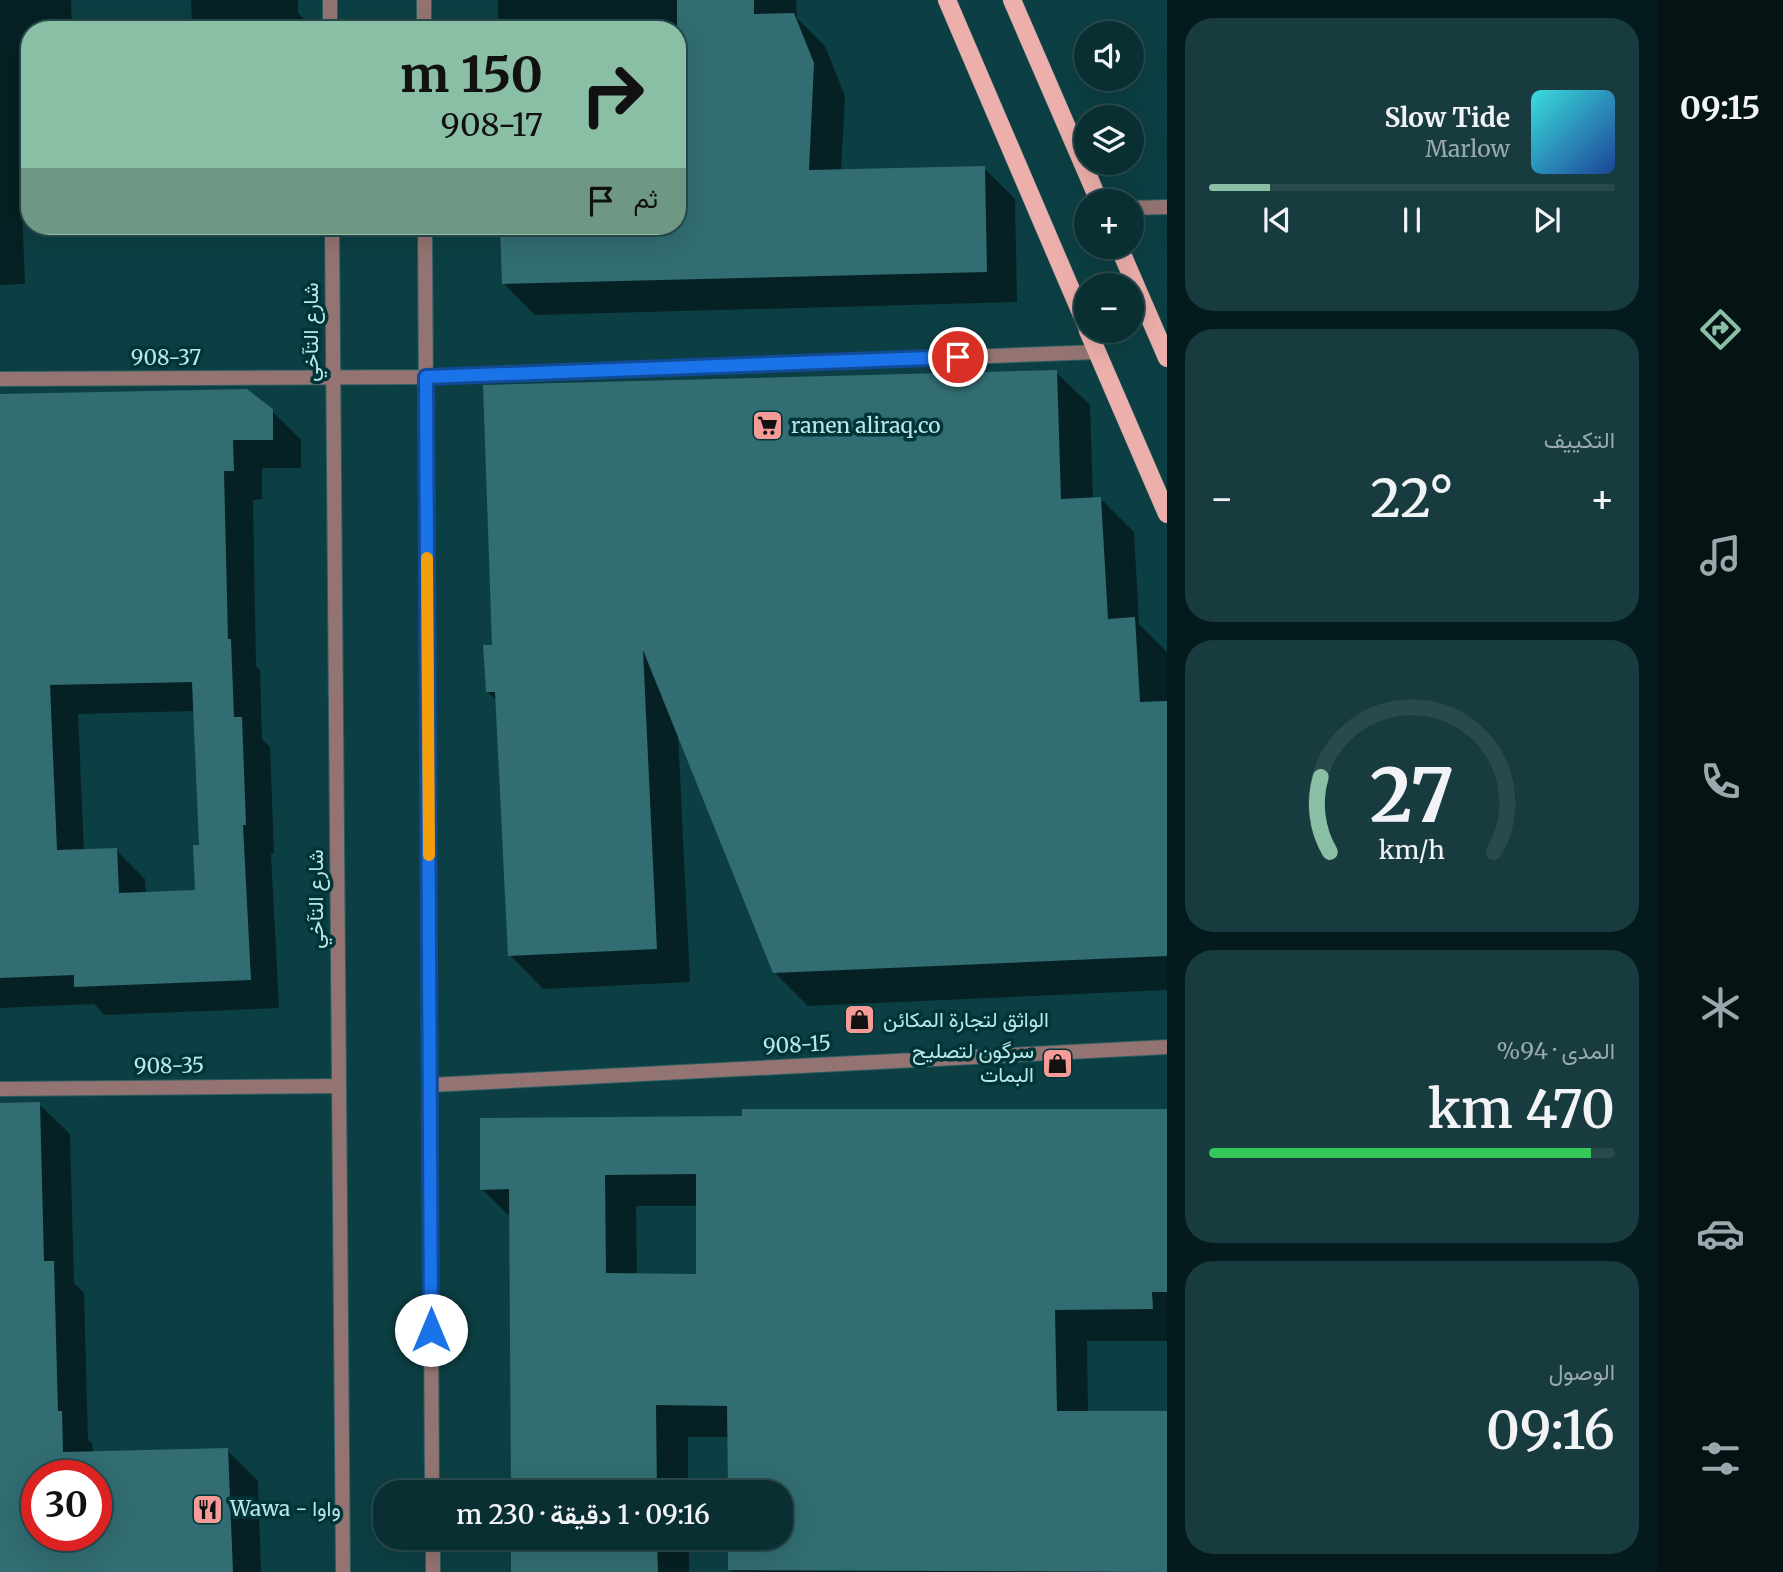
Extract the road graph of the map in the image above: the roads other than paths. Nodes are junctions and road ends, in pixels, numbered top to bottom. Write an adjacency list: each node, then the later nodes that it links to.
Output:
1 (330, 0): 5 (street)
2 (424, 0): 6 (street)
3 (947, 0): 13 (main road)
4 (1012, 0): 7 (main road)
5 (330, 21)
6 (424, 21)
7 (1094, 189)
8 (1167, 207): 9 (street)
9 (1144, 208)
10 (332, 235): 19 (street, شارع التآخي)
11 (425, 235): 17 (street)
12 (1124, 259): 16 (main road)
13 (1074, 296)
14 (1094, 343): 15 (main road)
15 (1098, 352): 17 (street, 908-37); 20 (main road)
16 (1167, 358)
17 (426, 377): 19 (street, 908-37); 22 (street)
18 (0, 379): 19 (street, 908-37)
19 (333, 379): 23 (street, شارع التآخي)
20 (1167, 514)
21 (1167, 1047): 22 (street, 908-15)
22 (430, 1085): 25 (street)
23 (339, 1086): 24 (street, 908-35); 27 (street, شارع التآخي)
24 (0, 1089)
25 (432, 1480)
26 (433, 1550): 28 (street)
27 (343, 1572)
28 (433, 1572)

